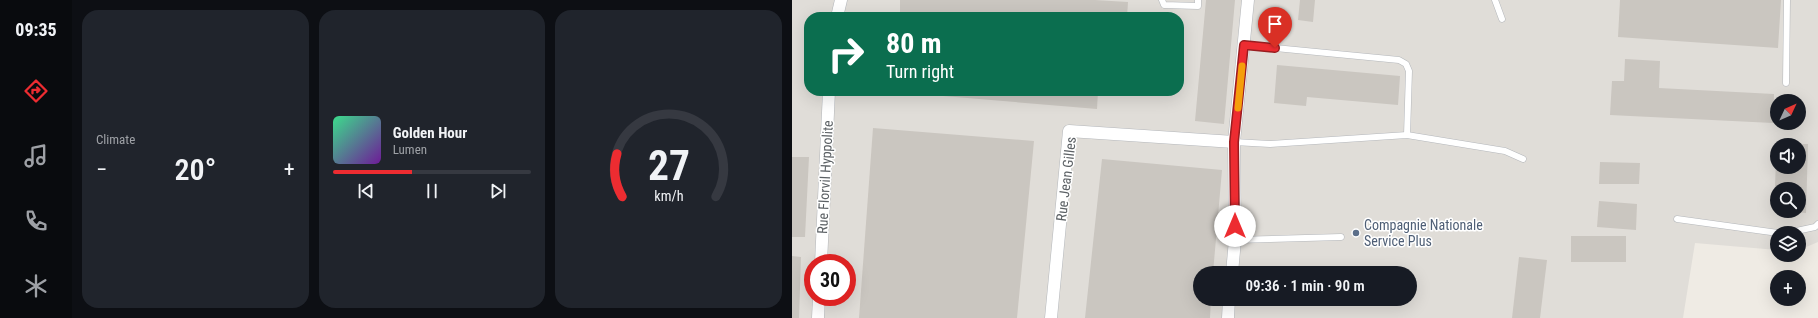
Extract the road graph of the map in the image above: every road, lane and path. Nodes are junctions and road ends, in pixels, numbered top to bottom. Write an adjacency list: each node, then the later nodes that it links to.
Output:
1 (841, 0): 7 (street)
2 (1162, 0): 3 (lane)
3 (1198, 0)
4 (1248, 0): 9 (street)
5 (1495, 0): 8 (lane)
6 (1787, 0): 10 (lane)
7 (838, 12)
8 (1502, 19)
9 (1244, 45): 12 (lane); 13 (street)
10 (1786, 83)
11 (829, 96): 21 (street, Rue Florvil Hyppolite)
12 (1407, 135): 13 (lane); 14 (lane)
13 (1234, 142): 20 (street); 26 (street, Rue Jean Gilles)
14 (1523, 158)
15 (1677, 218): 18 (lane)
16 (1818, 224): 17 (lane)
17 (1806, 229)
18 (1770, 232)
19 (1341, 237): 20 (lane)
20 (1235, 240): 22 (street)
21 (821, 254)
22 (1233, 266)
23 (819, 306): 25 (street)
24 (1229, 306): 27 (street)
25 (818, 318)
26 (1051, 318)
27 (1228, 318)

